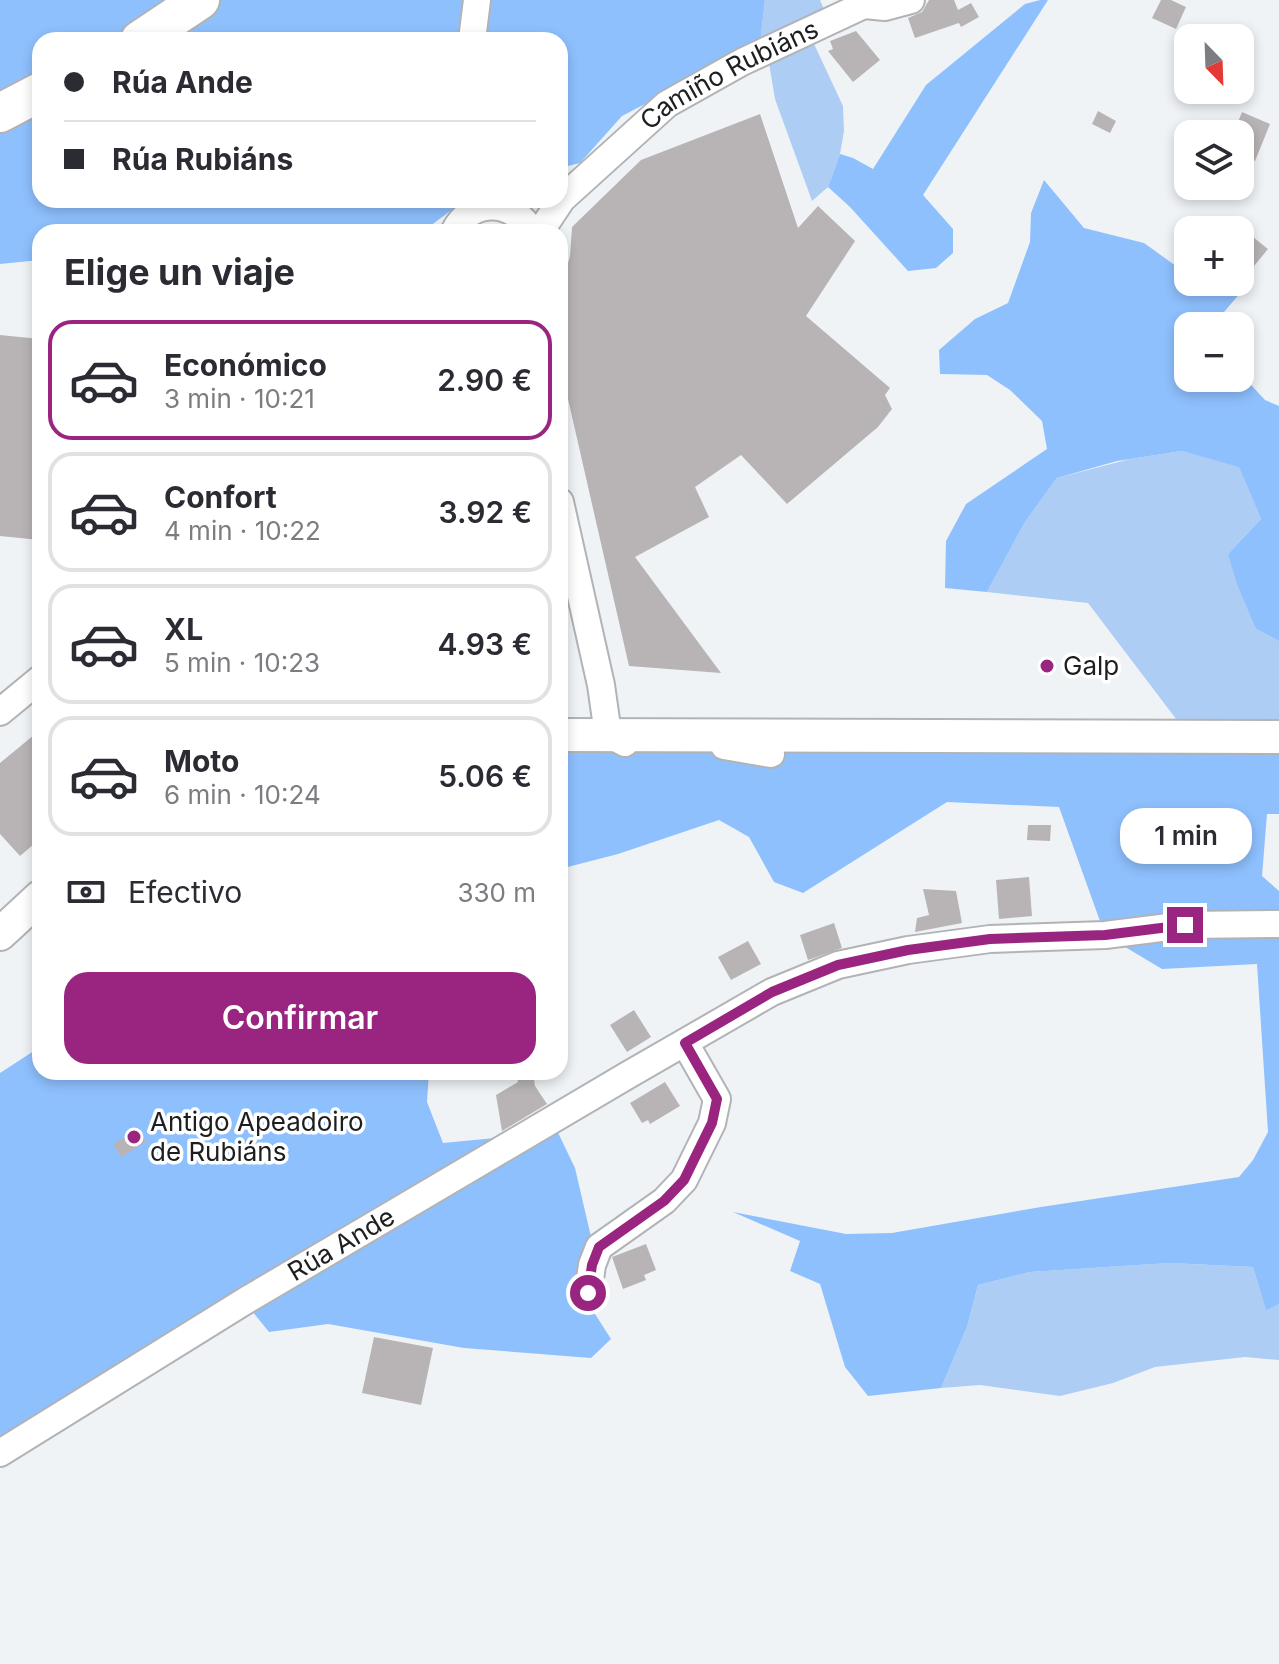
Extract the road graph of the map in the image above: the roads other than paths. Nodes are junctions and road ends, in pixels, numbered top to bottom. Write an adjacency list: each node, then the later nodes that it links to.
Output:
1 (200, 0): 5 (highway)
2 (477, 0): 6 (street)
3 (911, 0): 4 (street)
4 (865, 2): 9 (street, Camiño Rubiáns)
5 (152, 32)
6 (473, 32)
7 (32, 96): 8 (highway)
8 (0, 113)
9 (604, 160): 10 (street); 11 (street)
10 (568, 185)
11 (568, 193)
12 (480, 208): 13 (street)
13 (457, 222)
14 (568, 538): 17 (street)
15 (32, 686): 16 (street)
16 (0, 712)
17 (608, 734): 18 (main road); 19 (main road); 20 (street); 22 (street)
18 (568, 735)
19 (1279, 737)
20 (568, 744)
21 (568, 753): 22 (main road)
22 (771, 754): 23 (main road)
23 (1279, 754)
24 (1279, 924): 25 (street, Rúa Ande)
25 (685, 1043): 26 (street); 27 (street, Rúa Ande)
26 (588, 1293)
27 (0, 1453)

